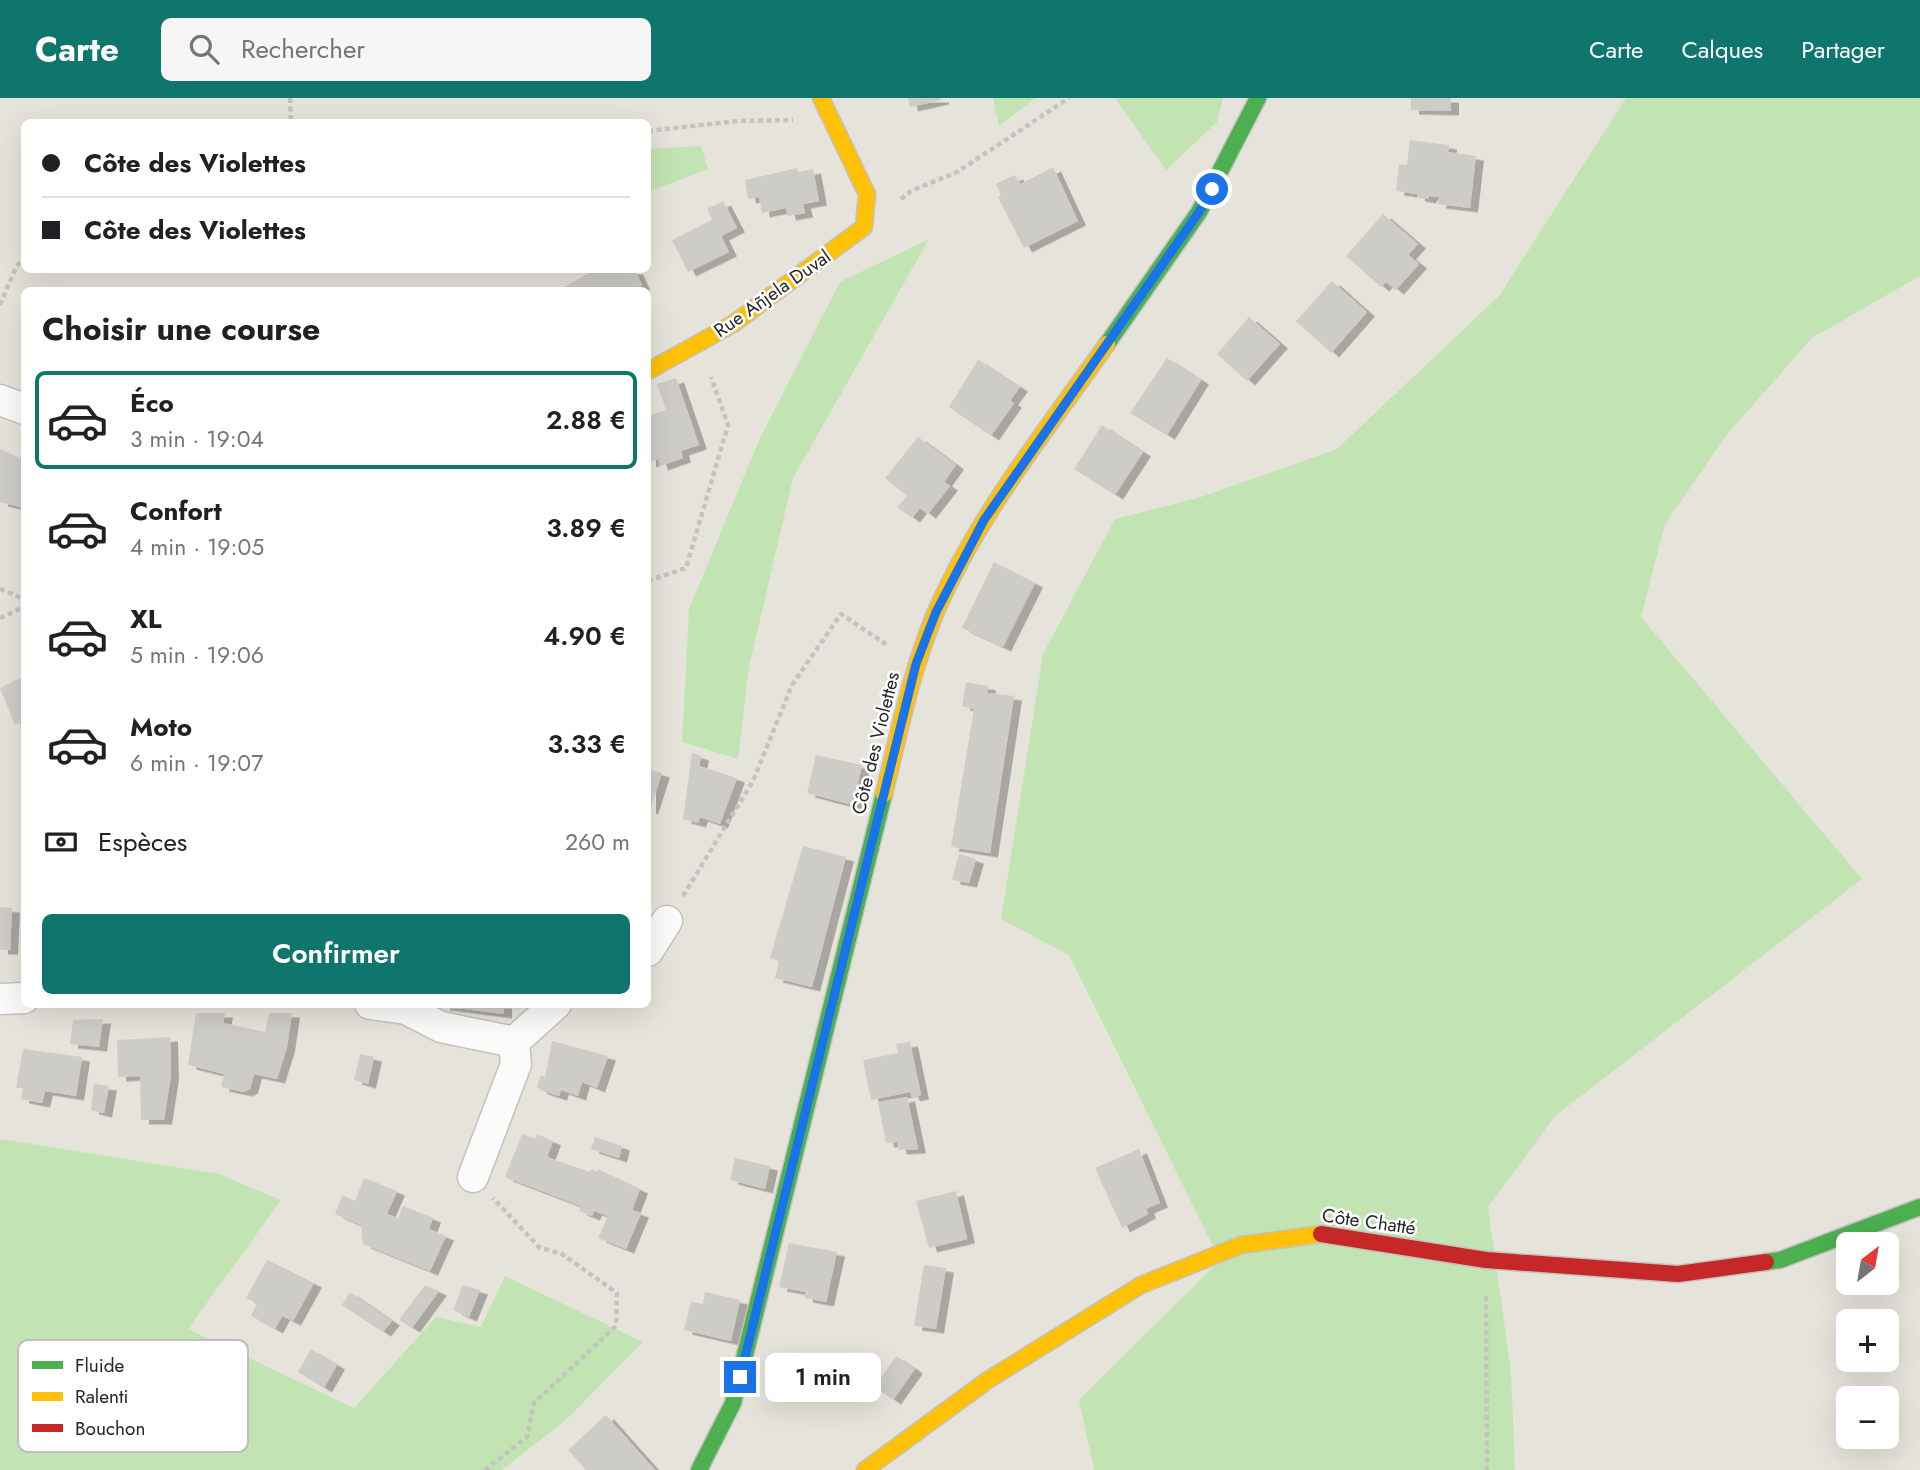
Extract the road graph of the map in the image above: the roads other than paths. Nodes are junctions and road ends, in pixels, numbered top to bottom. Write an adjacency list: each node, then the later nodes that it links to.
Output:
1 (821, 98): 3 (street, Rue Añjela Duval)
2 (1258, 98): 15 (street, Côte des Violettes)
3 (651, 369)
4 (0, 400): 5 (street)
5 (21, 408)
6 (667, 921): 7 (street)
7 (651, 946)
8 (21, 998): 9 (street)
9 (0, 999)
10 (409, 1008): 12 (street)
11 (551, 1008): 12 (street)
12 (513, 1042): 13 (street)
13 (473, 1177)
14 (1920, 1207): 16 (street, Côte Chatté)
15 (699, 1470)
16 (865, 1470)

